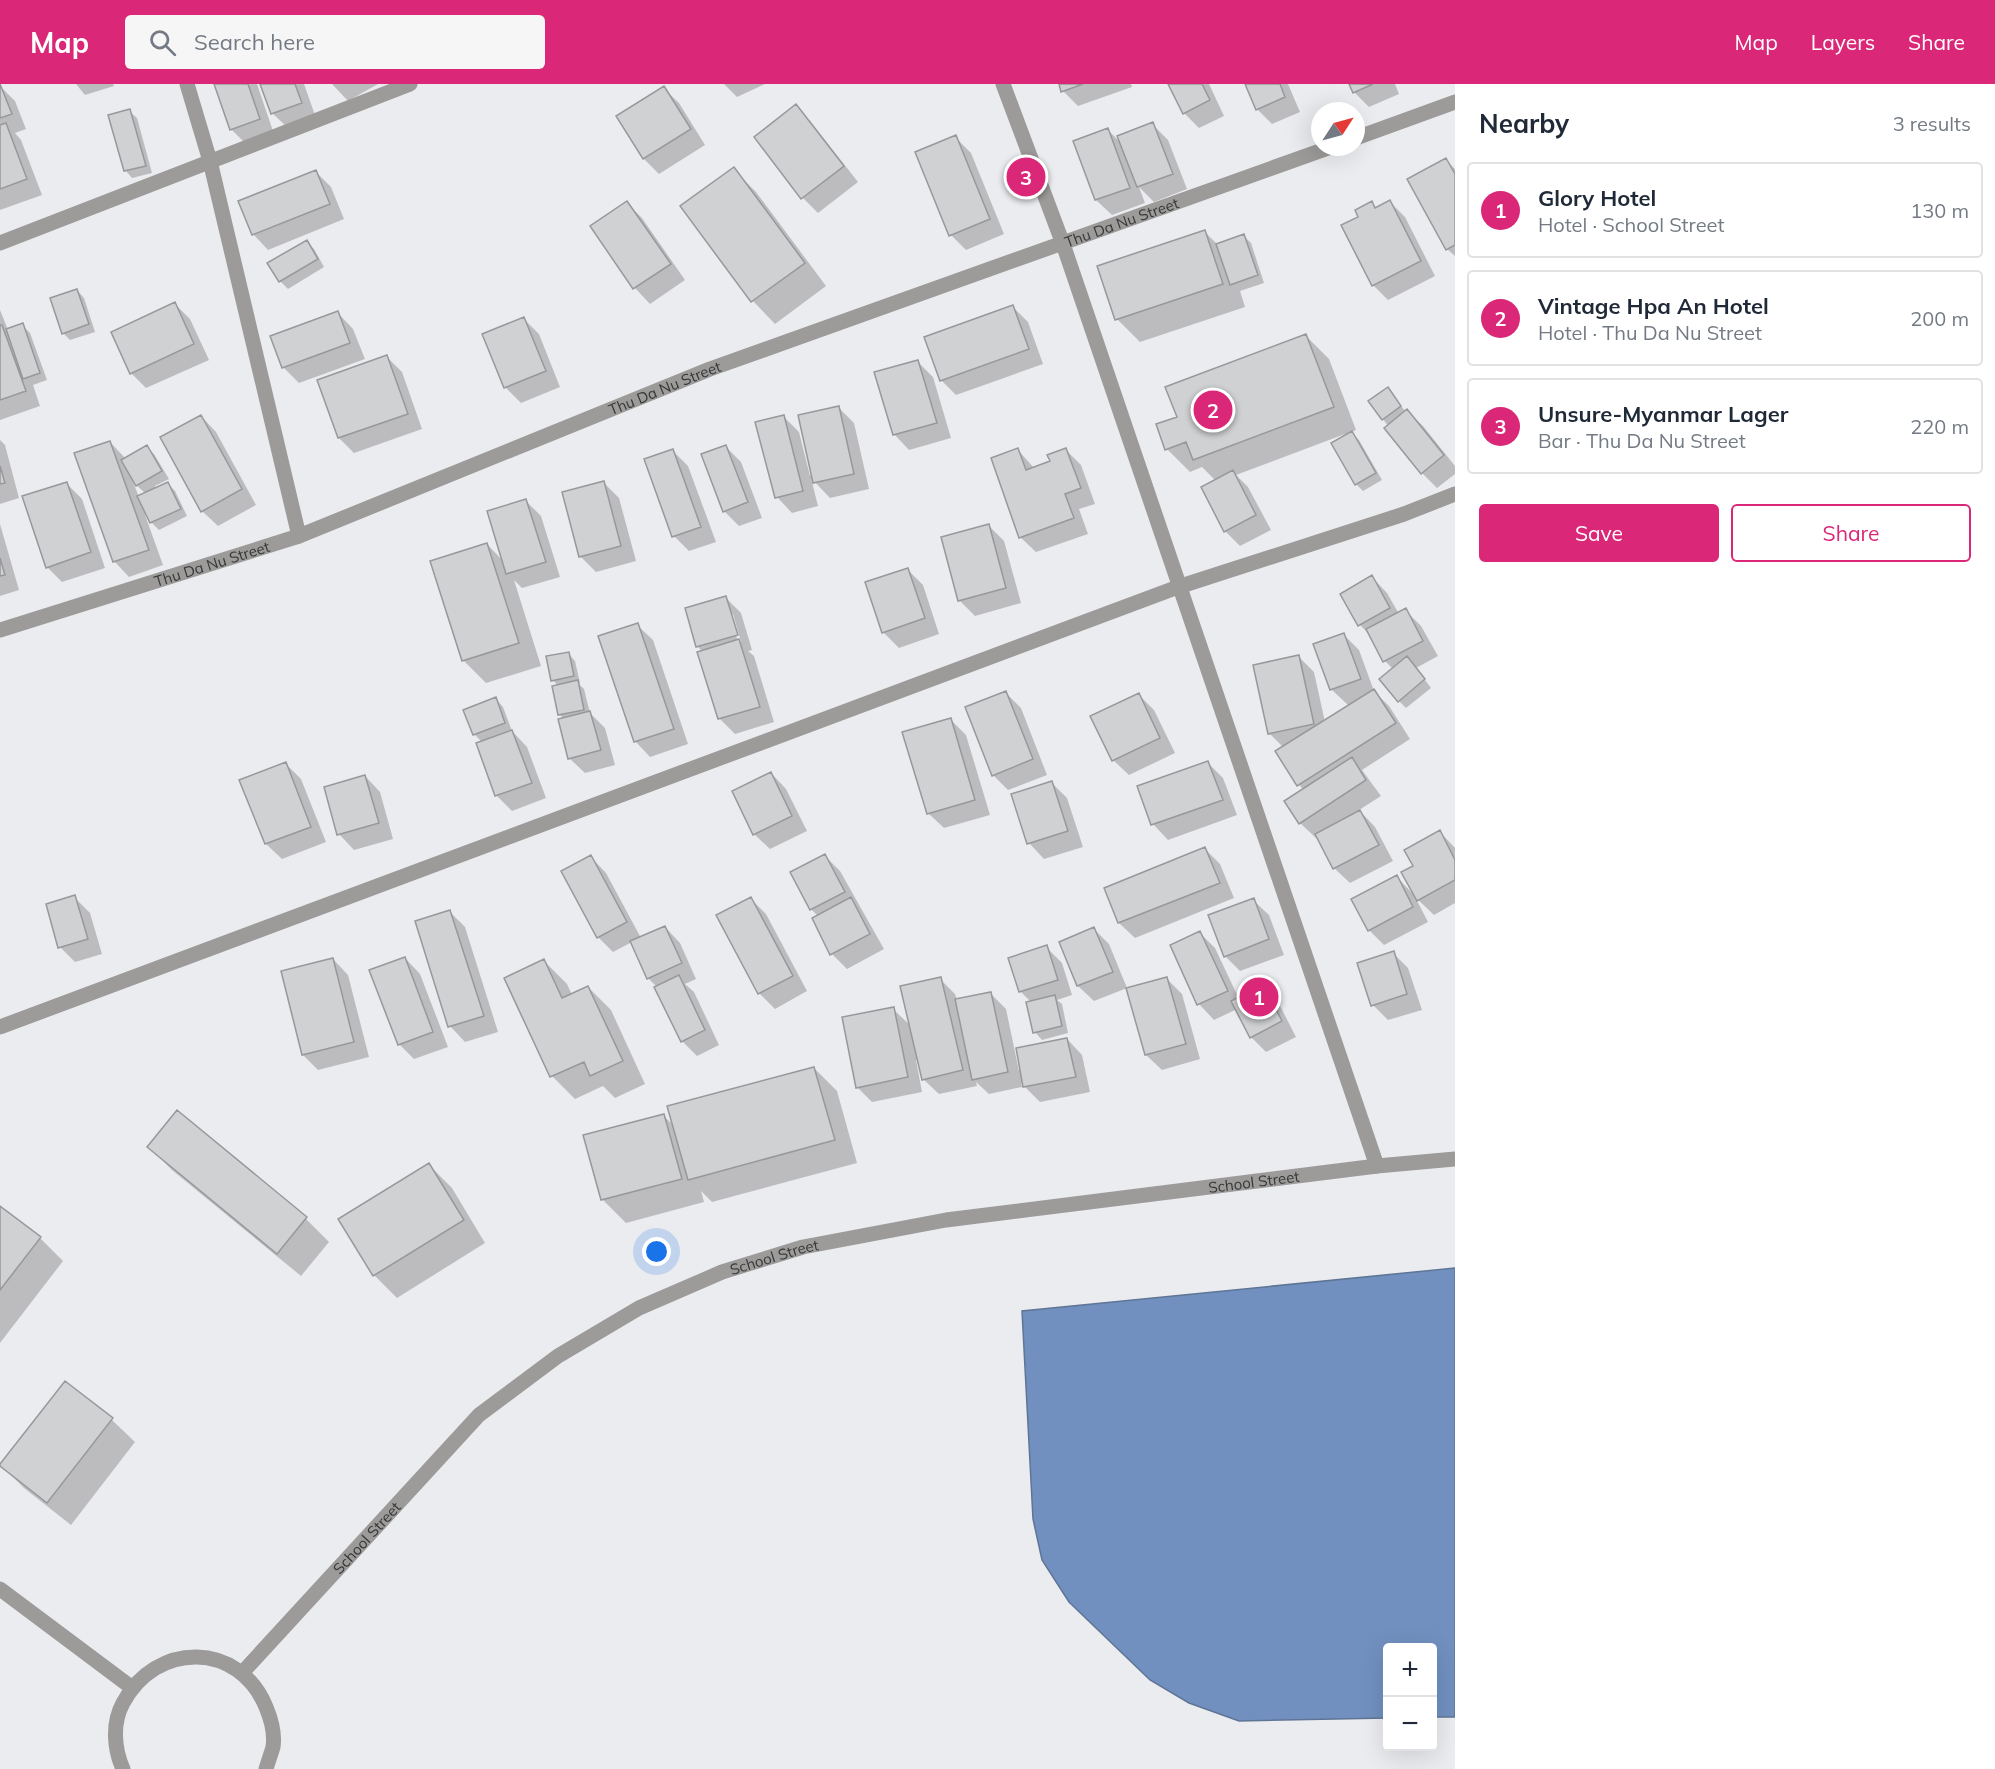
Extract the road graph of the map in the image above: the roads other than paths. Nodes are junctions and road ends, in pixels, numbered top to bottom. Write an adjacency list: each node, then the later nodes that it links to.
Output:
1 (187, 84): 7 (street)
2 (411, 84): 7 (street)
3 (1003, 84): 9 (street)
4 (1455, 102): 5 (street)
5 (1365, 135)
6 (1311, 154): 9 (street, Thu Da Nu Street)
7 (210, 161): 8 (street); 11 (street)
8 (0, 243)
9 (1063, 244): 11 (street, Thu Da Nu Street); 12 (street)
10 (1455, 495): 12 (street)
11 (299, 536): 13 (street, Thu Da Nu Street)
12 (1178, 587): 14 (street); 16 (street)
13 (0, 630)
14 (0, 1027)
15 (1455, 1159): 16 (street, School Street)
16 (1377, 1167): 18 (street, School Street)
17 (0, 1589): 19 (street)
18 (242, 1672): 19 (street); 21 (street)
19 (131, 1688): 20 (street)
20 (117, 1765)
21 (266, 1769)

